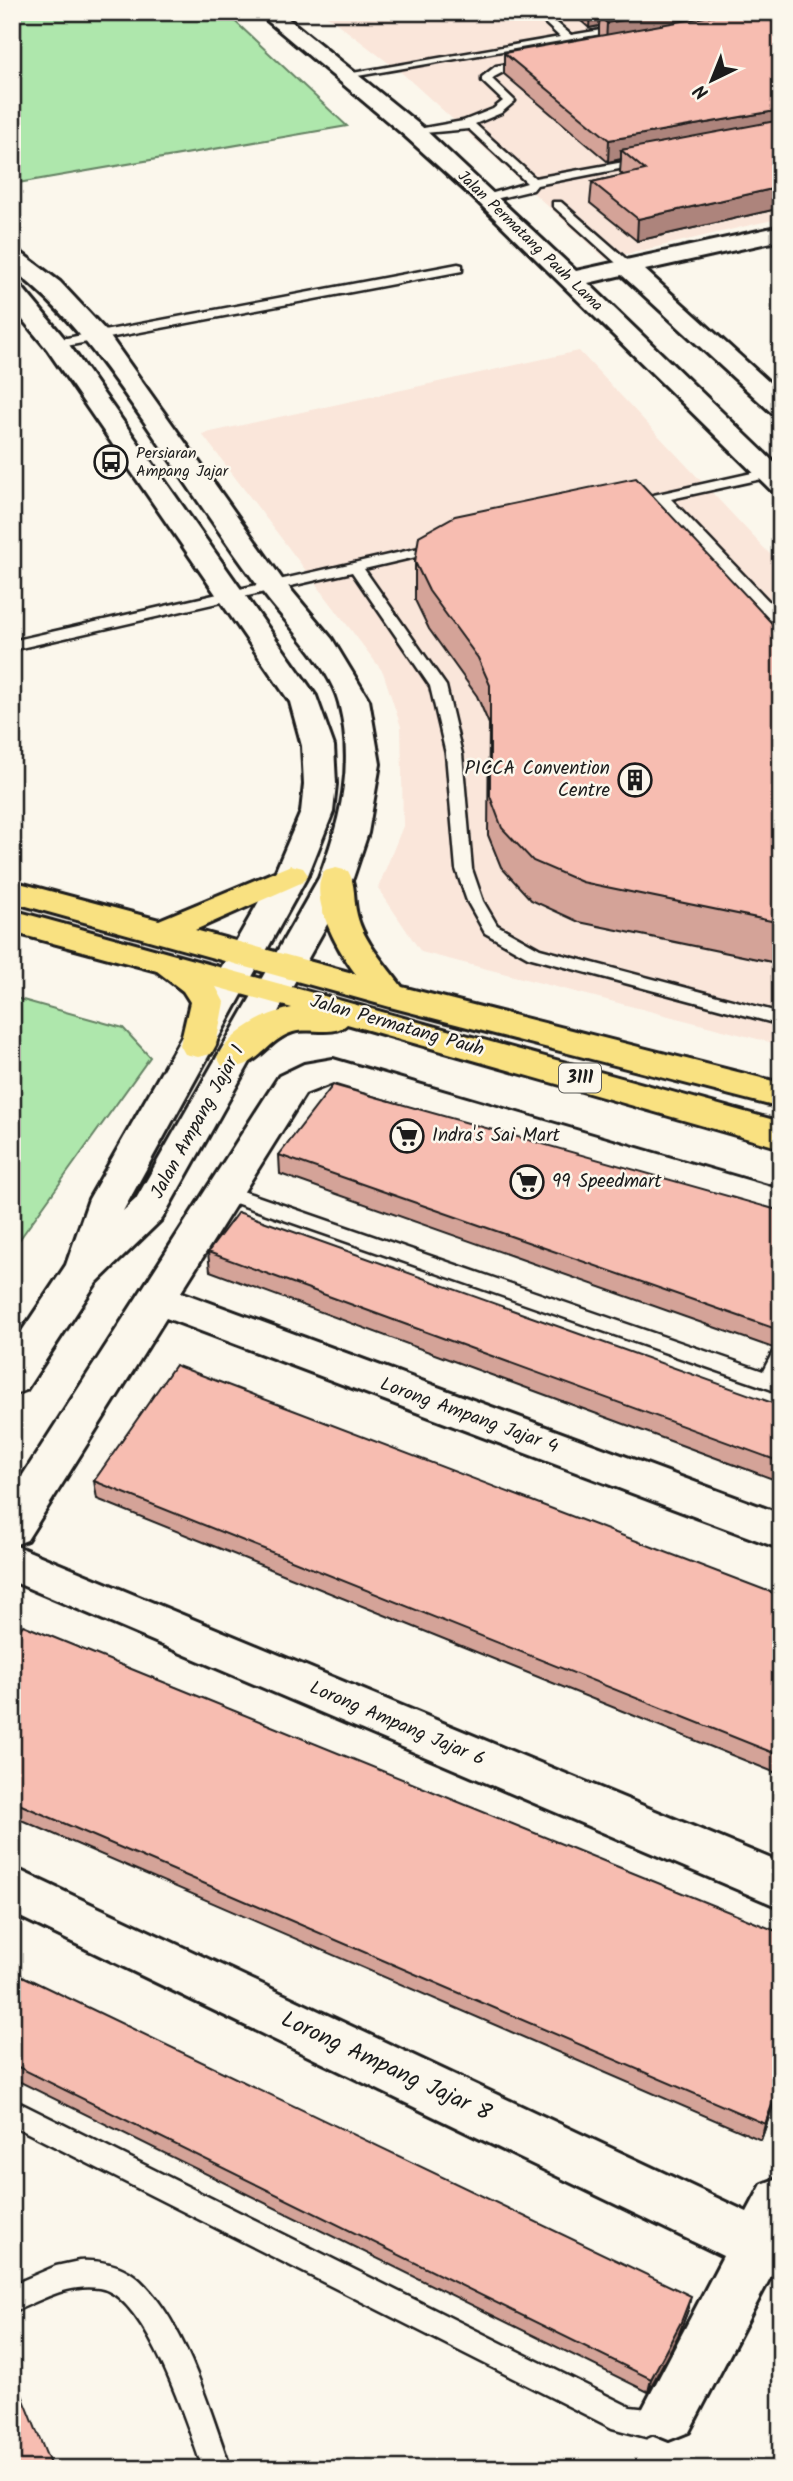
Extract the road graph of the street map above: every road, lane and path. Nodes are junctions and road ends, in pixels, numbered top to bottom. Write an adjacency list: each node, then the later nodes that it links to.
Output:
1 (267, 12): 6 (street, Jalan Permatang Pauh Lama)
2 (538, 12): 4 (lane)
3 (636, 27): 4 (lane)
4 (568, 38): 6 (lane)
5 (538, 61): 7 (lane)
6 (346, 75): 8 (street, Jalan Permatang Pauh Lama)
7 (465, 124): 8 (lane); 10 (lane)
8 (413, 131): 11 (street, Jalan Permatang Pauh Lama)
9 (665, 158): 10 (lane)
10 (533, 182): 11 (lane)
11 (488, 198): 18 (street, Jalan Permatang Pauh Lama)
12 (557, 204): 17 (lane)
13 (770, 236): 14 (street); 17 (street)
14 (781, 256)
15 (12, 257): 20 (street)
16 (458, 268): 20 (lane)
17 (629, 268): 18 (street); 22 (street)
18 (571, 279): 23 (street, Jalan Permatang Pauh Lama)
19 (12, 290): 21 (street)
20 (97, 336): 21 (lane); 28 (street)
21 (56, 344): 29 (street)
22 (781, 407)
23 (775, 478): 24 (lane)
24 (661, 497): 25 (lane); 30 (lane)
25 (622, 506)
26 (450, 545): 27 (lane)
27 (355, 566): 28 (lane); 40 (lane)
28 (272, 585): 29 (lane); 33 (street)
29 (230, 595): 31 (lane); 32 (street)
30 (781, 623)
31 (12, 646)
32 (291, 875): 36 (main road); 37 (street)
33 (336, 878): 38 (street); 39 (main road)
34 (12, 891): 36 (main road)
35 (12, 921): 36 (main road, Jalan Permatang Pauh / 3111)
36 (165, 948): 37 (main road, Jalan Permatang Pauh / 3111); 41 (main road)
37 (240, 968): 38 (main road, Jalan Permatang Pauh / 3111); 41 (street, Jalan Ampang Jajar 1)
38 (279, 979): 39 (main road, Jalan Permatang Pauh / 3111); 42 (street, Jalan Ampang Jajar 1)
39 (385, 1008): 42 (main road); 43 (main road); 44 (main road, Jalan Permatang Pauh / 3111)
40 (781, 1019)
41 (198, 1045): 47 (street, Jalan Ampang Jajar 1)
42 (234, 1057): 47 (street, Jalan Ampang Jajar 1)
43 (781, 1096)
44 (781, 1135)
45 (225, 1192): 46 (street); 48 (street); 51 (lane)
46 (781, 1204)
47 (82, 1273): 50 (street, Jalan Ampang Jajar 1)
48 (158, 1299): 52 (street); 53 (street, Lorong Ampang Jajar 4)
49 (781, 1355): 51 (lane)
50 (12, 1379)
51 (774, 1383)
52 (12, 1528)
53 (781, 1532)
54 (12, 1562): 55 (street, Lorong Ampang Jajar 6)
55 (781, 1886)
56 (12, 1889): 58 (street, Lorong Ampang Jajar 8)
57 (12, 2111): 60 (lane)
58 (770, 2224): 60 (street)
59 (12, 2299): 61 (lane)
60 (669, 2412)
61 (217, 2469)

